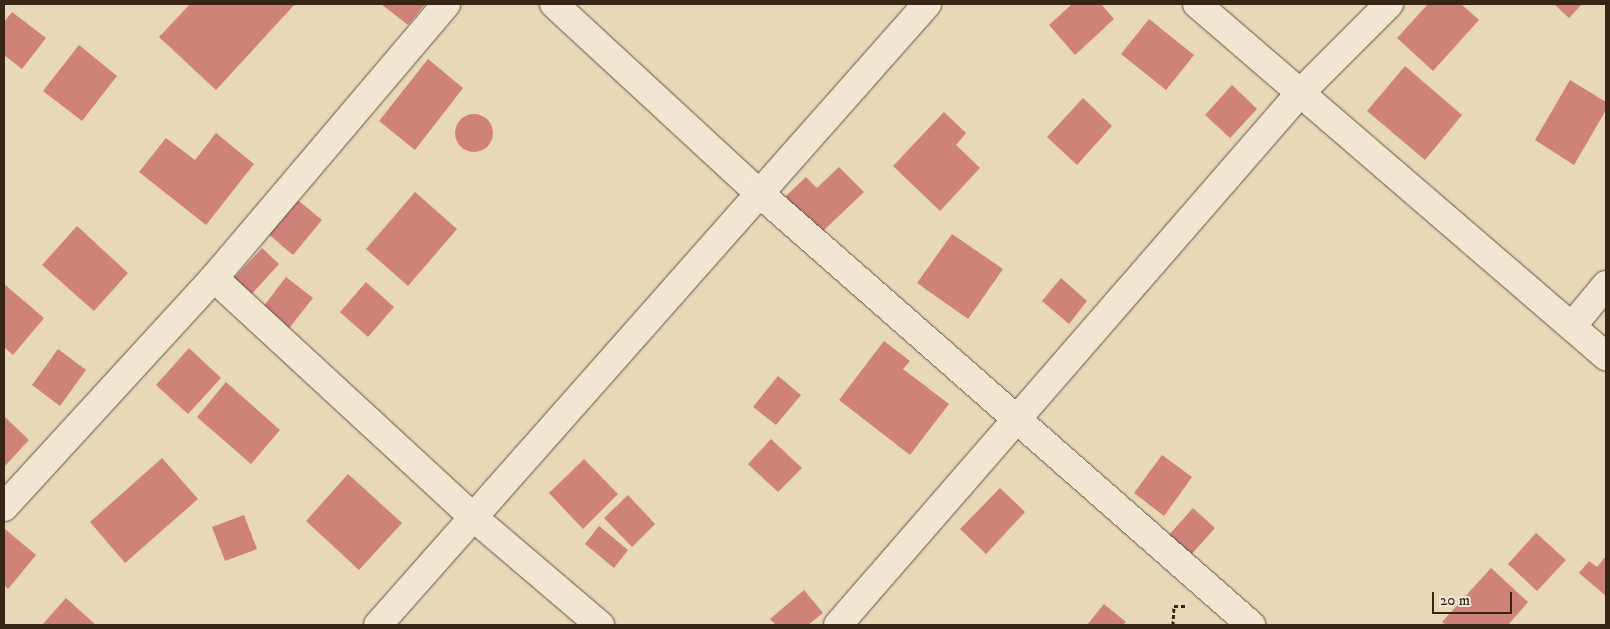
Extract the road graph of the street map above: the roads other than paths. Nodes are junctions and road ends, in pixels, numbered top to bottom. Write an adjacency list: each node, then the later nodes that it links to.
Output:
1 (446, 4): 8 (street)
2 (554, 4): 7 (street)
3 (927, 4): 7 (street)
4 (1197, 4): 6 (street)
5 (1390, 4): 6 (street)
6 (1300, 92): 10 (street); 12 (street)
7 (757, 191): 12 (street); 14 (street)
8 (214, 278): 13 (street); 14 (street)
9 (1606, 285): 10 (street)
10 (1573, 326): 11 (street)
11 (1606, 356)
12 (1017, 421): 17 (street); 18 (street)
13 (4, 507)
14 (473, 517): 15 (street); 16 (street)
15 (378, 625)
16 (600, 625)
17 (838, 625)
18 (1251, 625)

